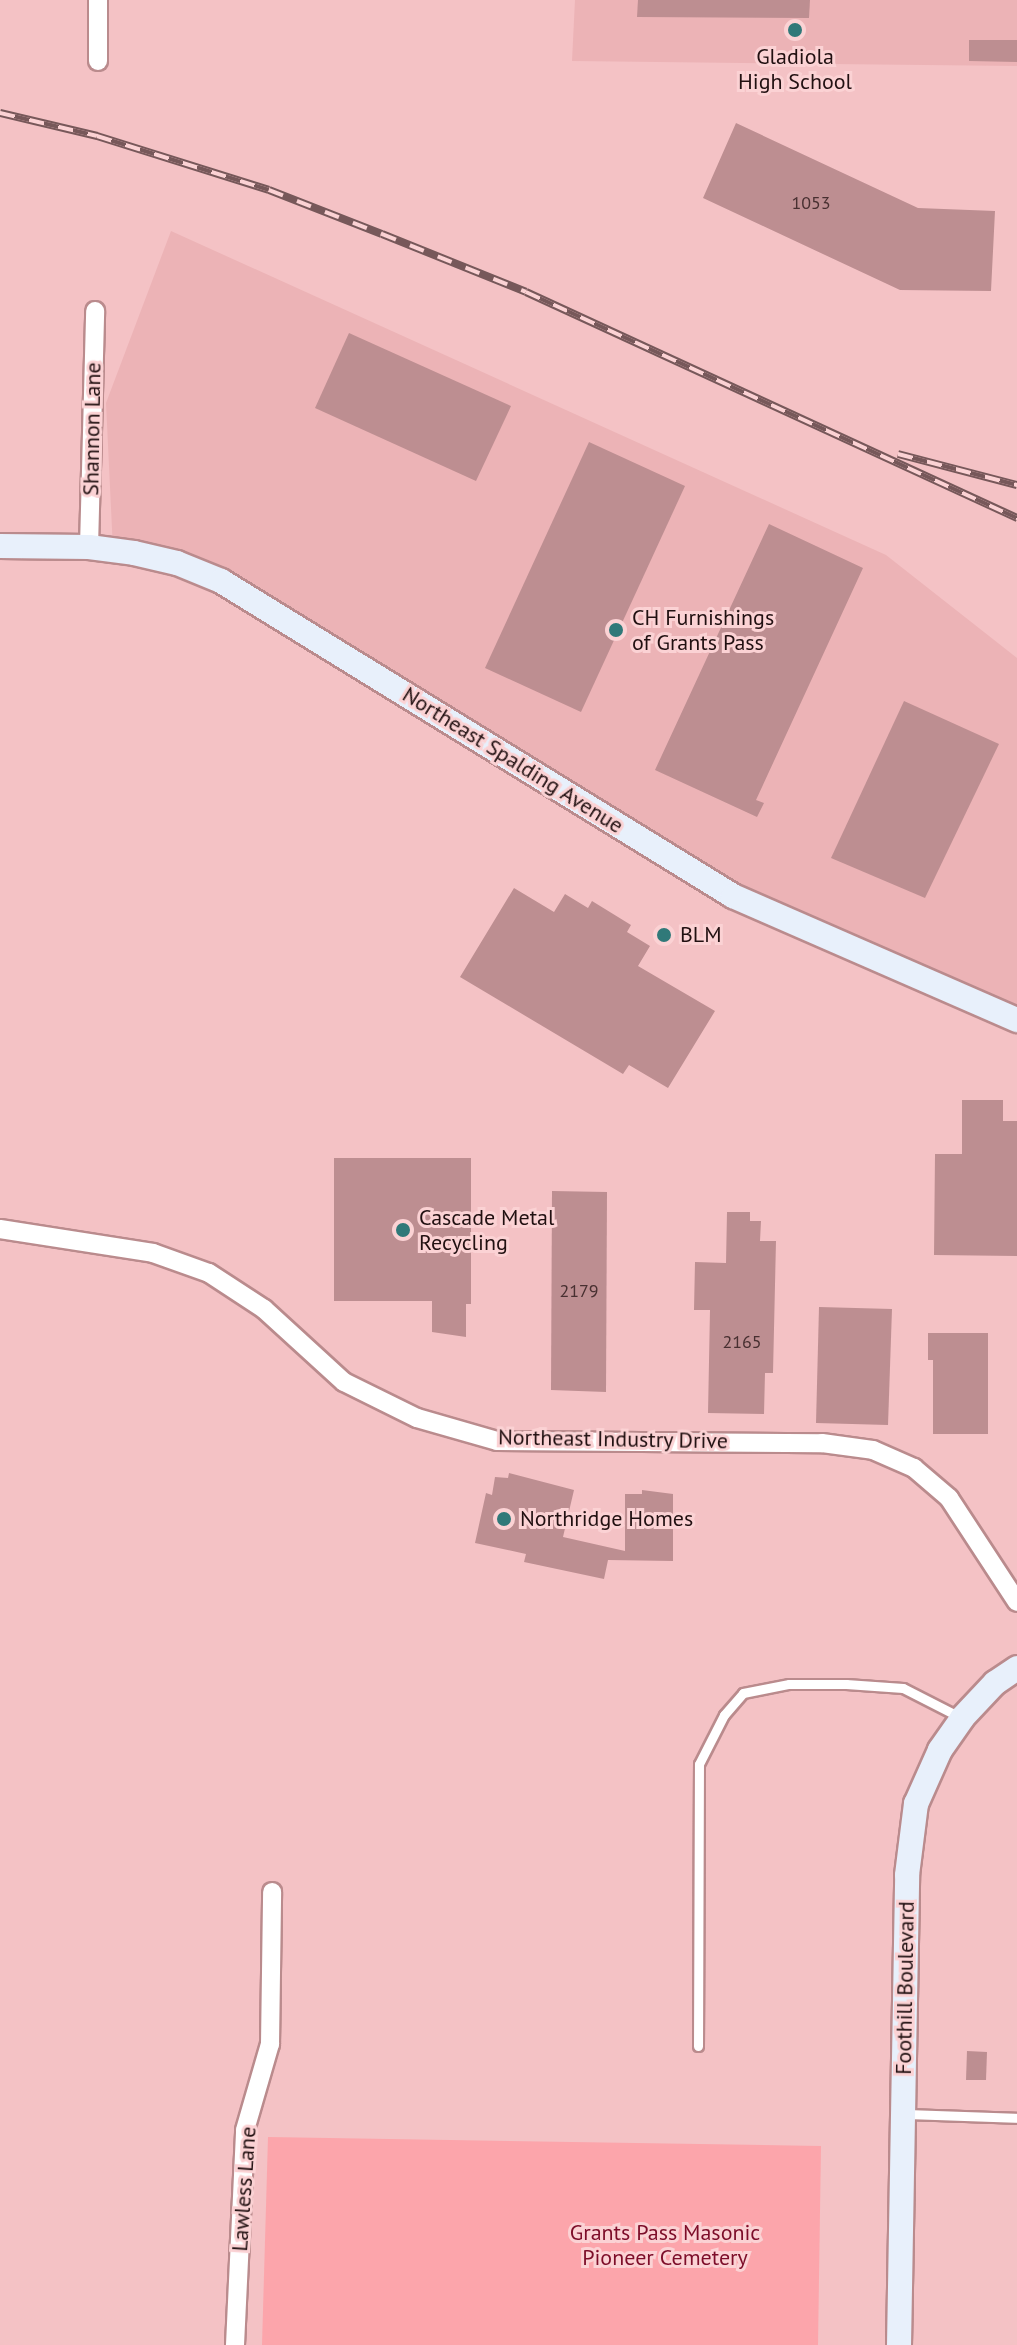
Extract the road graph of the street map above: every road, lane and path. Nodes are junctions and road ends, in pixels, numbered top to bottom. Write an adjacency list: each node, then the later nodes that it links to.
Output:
1 (98, 0): 2 (street)
2 (98, 61)
3 (95, 311): 5 (street, Shannon Lane)
4 (0, 546): 5 (street, Northeast Spalding Avenue)
5 (89, 547): 6 (street, Northeast Spalding Avenue)
6 (1017, 1020)
7 (0, 1229): 8 (street, Northeast Industry Drive)
8 (1017, 1602)
9 (1017, 1668): 10 (street, Foothill Boulevard)
10 (962, 1718): 12 (lane); 13 (street, Foothill Boulevard)
11 (272, 1892): 15 (street, Lawless Lane)
12 (698, 2046)
13 (903, 2114): 14 (lane); 16 (street, Foothill Boulevard)
14 (1017, 2118)
15 (235, 2345)
16 (899, 2345)

